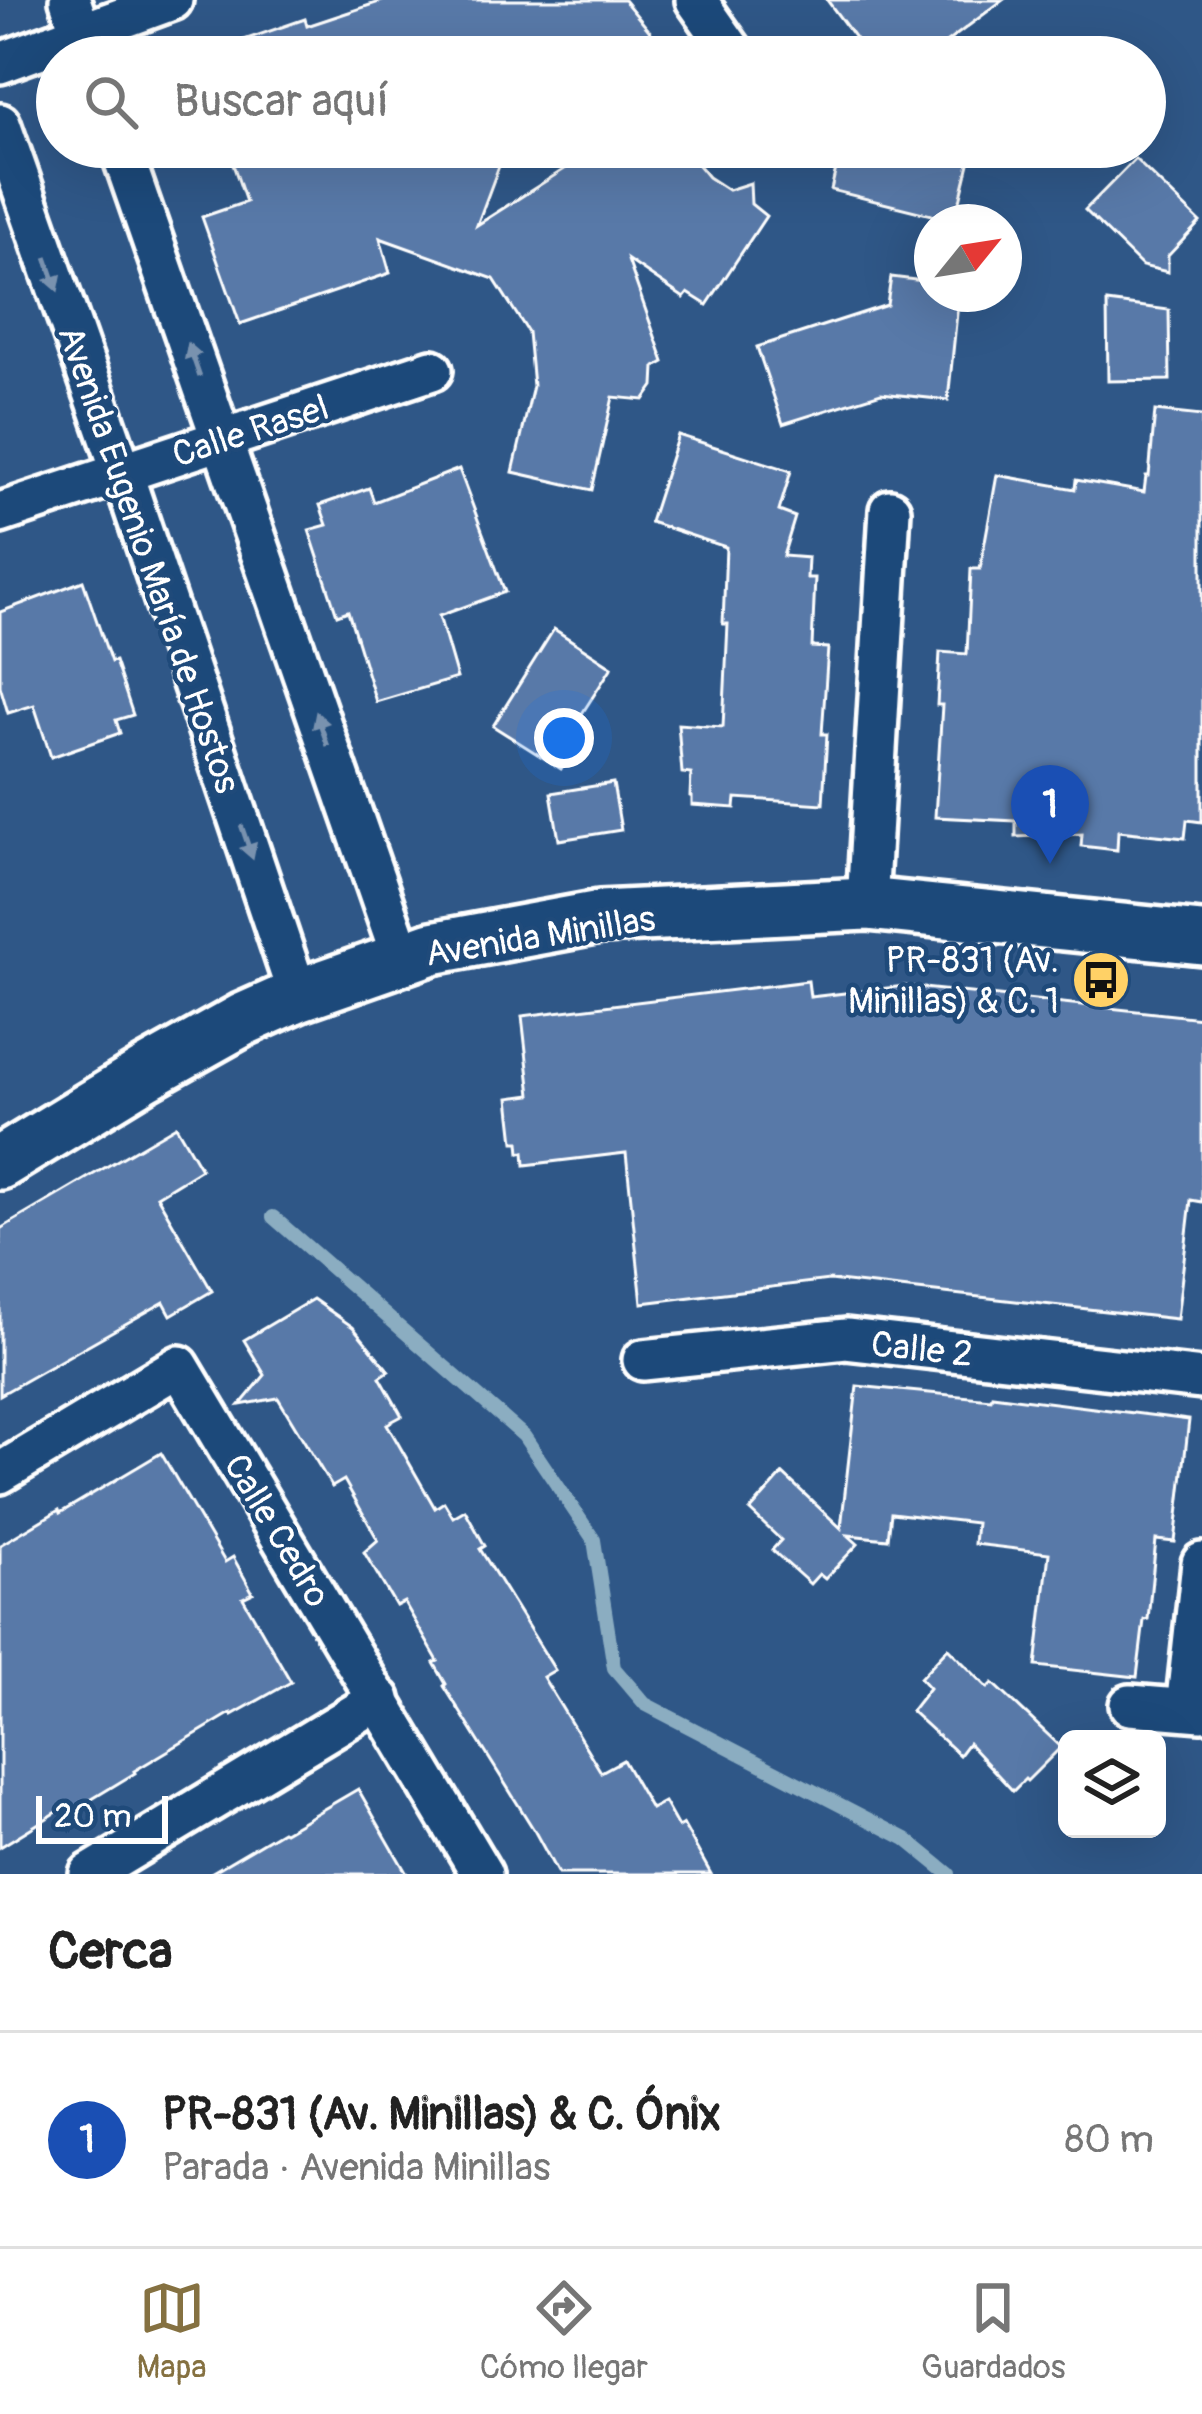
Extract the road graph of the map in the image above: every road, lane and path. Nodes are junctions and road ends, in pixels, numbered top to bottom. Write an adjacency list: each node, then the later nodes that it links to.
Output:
1 (172, 0): 3 (street)
2 (696, 0): 4 (street)
3 (80, 30)
4 (721, 36)
5 (36, 48): 6 (street)
6 (0, 63)
7 (0, 124): 11 (street, Avenida Eugenio María de Hostos, one-way to 11)
8 (127, 168): 10 (street, one-way to 8)
9 (432, 370): 10 (street, Calle Rasel)
10 (221, 440): 11 (street, Calle Rasel); 16 (street, one-way to 10)
11 (122, 472): 13 (street, Calle Rasel); 17 (street, Avenida Eugenio María de Hostos, one-way to 17)
12 (890, 510): 14 (street)
13 (0, 513)
14 (866, 904): 15 (street, Avenida Minillas); 16 (street, Avenida Minillas)
15 (1202, 938)
16 (402, 958): 17 (street, Avenida Minillas)
17 (298, 994): 18 (street, Avenida Minillas)
18 (0, 1163)
19 (643, 1360): 20 (street, Calle 2)
20 (1202, 1379)
21 (0, 1473): 23 (street, Calle Cedro)
22 (1202, 1563): 25 (street)
23 (380, 1699): 26 (street); 27 (street, Calle Cedro)
24 (1130, 1705): 25 (street)
25 (1194, 1710)
26 (91, 1874)
27 (482, 1874)

